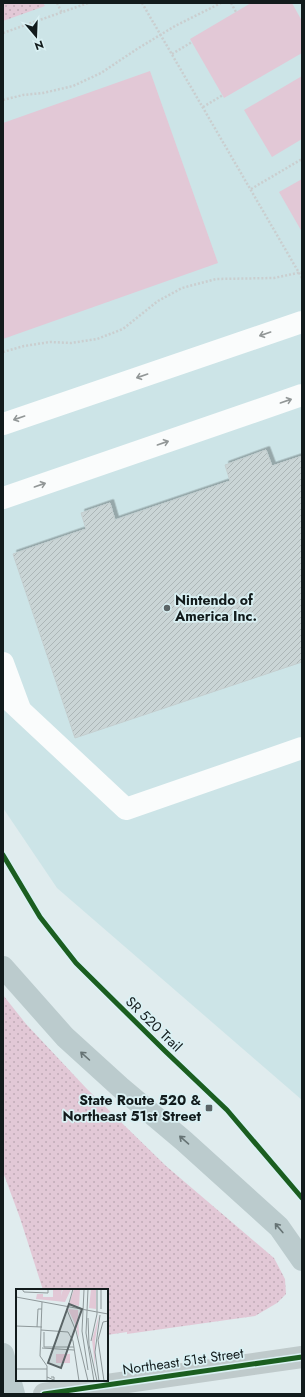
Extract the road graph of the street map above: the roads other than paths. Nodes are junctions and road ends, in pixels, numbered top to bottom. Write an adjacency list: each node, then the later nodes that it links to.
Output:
1 (302, 322): 3 (lane, one-way to 3)
2 (302, 395): 4 (lane, one-way to 2)
3 (3, 424)
4 (3, 498)
5 (3, 663): 7 (lane)
6 (3, 694): 7 (lane)
7 (21, 712): 8 (lane)
8 (302, 748)
9 (3, 967): 10 (highway, one-way to 9)
10 (302, 1260)
11 (3, 1354): 13 (highway)
12 (302, 1356): 14 (main road, Northeast 51st Street)
13 (14, 1394)
14 (44, 1394)

